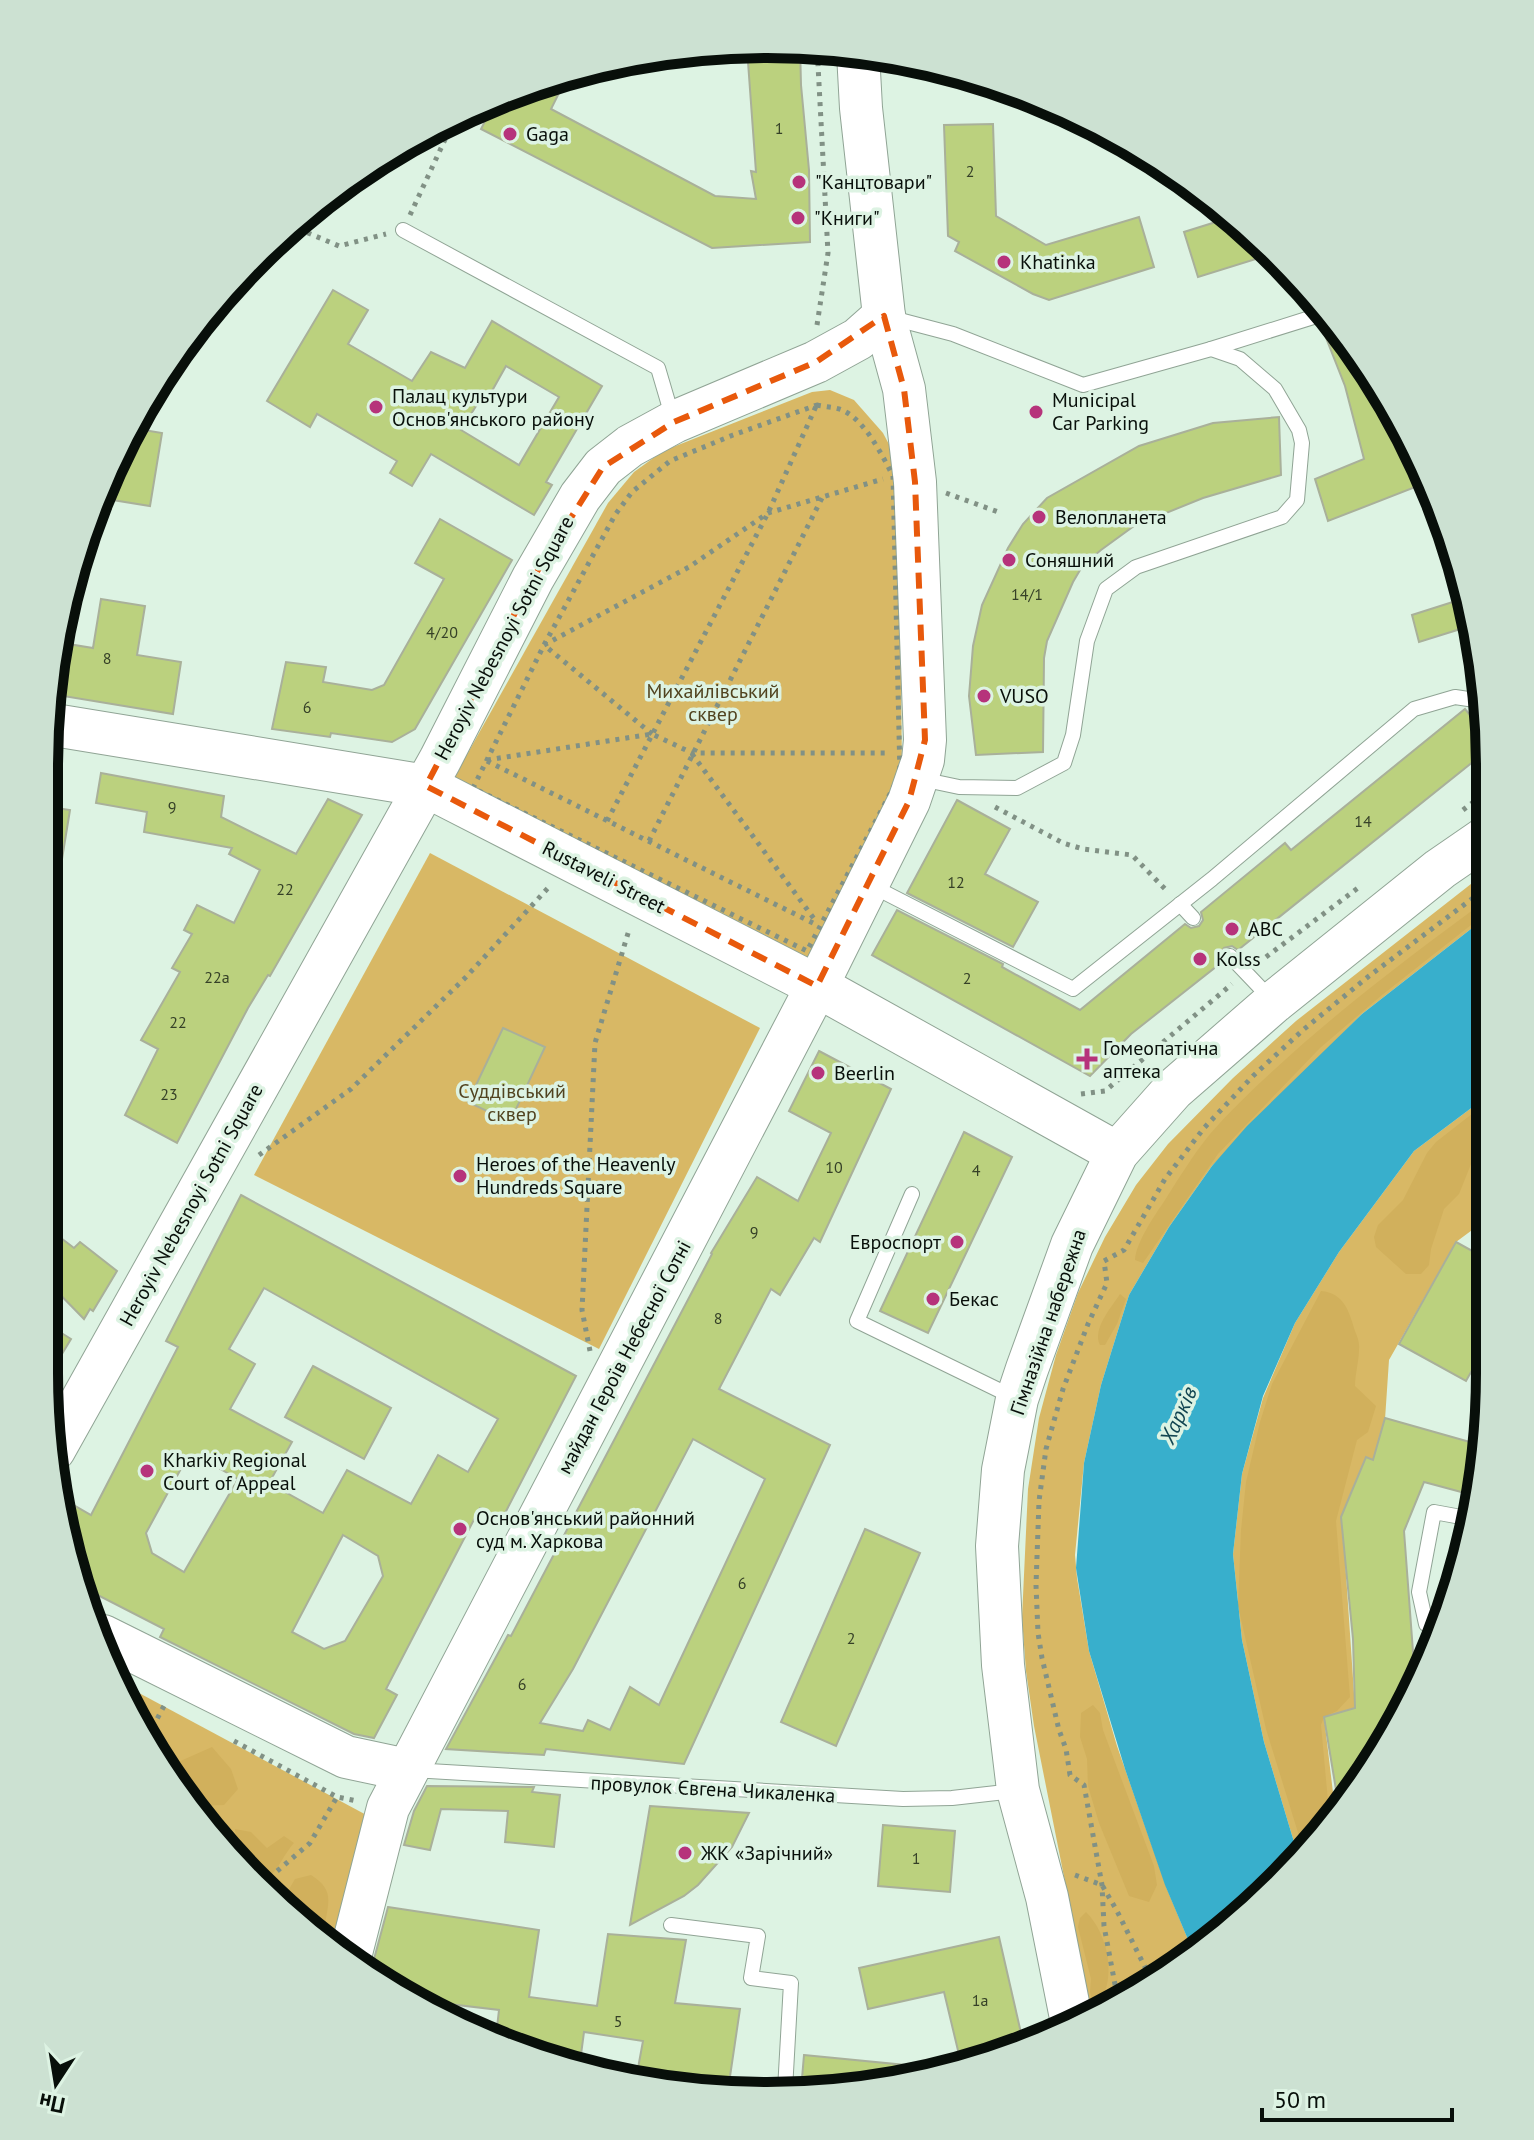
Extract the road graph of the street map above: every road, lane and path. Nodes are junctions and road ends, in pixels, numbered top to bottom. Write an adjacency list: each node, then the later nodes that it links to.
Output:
1 (818, 60): 8 (path)
2 (859, 64): 6 (main road)
3 (448, 134): 4 (path)
4 (403, 230): 5 (path); 12 (lane)
5 (304, 231)
6 (884, 316): 9 (lane); 12 (main road, Heroyiv Nebesnoyi Sotni Square); 13 (main road)
7 (1314, 317): 9 (lane)
8 (816, 330)
9 (1211, 349): 25 (lane)
10 (817, 397): 11 (path)
11 (817, 405): 13 (path); 15 (path); 17 (path)
12 (674, 422): 24 (main road, Heroyiv Nebesnoyi Sotni Square)
13 (904, 479): 14 (path); 16 (path); 23 (path); 23 (main road)
14 (822, 497): 15 (path); 21 (path)
15 (768, 513): 17 (path); 20 (path)
16 (1001, 513)
17 (544, 645): 20 (path); 22 (path)
18 (1472, 700): 34 (lane)
19 (60, 726): 24 (main road, Rustaveli Street)
20 (652, 734): 21 (path); 22 (path); 27 (path)
21 (692, 753): 23 (path); 29 (path); 36 (path)
22 (486, 760): 26 (path); 27 (path)
23 (908, 766): 25 (lane); 31 (main road); 36 (path)
24 (426, 786): 39 (main road, Rustaveli Street); 48 (main road, Heroyiv Nebesnoyi Sotni Square)
25 (959, 787): 34 (path)
26 (473, 788)
27 (607, 821): 29 (path)
28 (1472, 825): 41 (main road, Гімназійна набережна)
29 (649, 841): 36 (path)
30 (1371, 878): 40 (path)
31 (868, 884): 34 (lane); 39 (main road)
32 (548, 888): 44 (path)
33 (1476, 896): 59 (path)
34 (1180, 904): 35 (lane)
35 (1193, 918)
36 (820, 926): 39 (path)
37 (629, 930): 46 (path)
38 (1230, 956): 40 (lane)
39 (812, 968): 43 (main road, Rustaveli Street); 54 (main road, майдан Героїв Небесної Сотні)
40 (1246, 972): 41 (lane); 42 (path)
41 (1274, 1002): 43 (main road, Гімназійна набережна)
42 (1077, 1094)
43 (1117, 1153): 47 (main road, Гімназійна набережна)
44 (257, 1156)
45 (912, 1194): 47 (lane)
46 (590, 1353)
47 (1017, 1399): 55 (main road, Гімназійна набережна)
48 (61, 1437)
49 (1461, 1517): 50 (lane)
50 (1429, 1624)
51 (110, 1640): 54 (main road)
52 (165, 1704): 53 (path)
53 (153, 1727)
54 (407, 1770): 55 (lane, провулок Євгена Чикаленка); 61 (main road, майдан Героїв Небесної Сотні)
55 (1018, 1790): 64 (main road, Гімназійна набережна)
56 (337, 1797): 58 (path)
57 (1076, 1875): 59 (path)
58 (270, 1877)
59 (1102, 1885): 62 (path); 63 (path)
60 (671, 1925): 65 (lane)
61 (352, 1948)
62 (1147, 1971)
63 (1116, 1990)
64 (1070, 2014)
65 (785, 2081)

